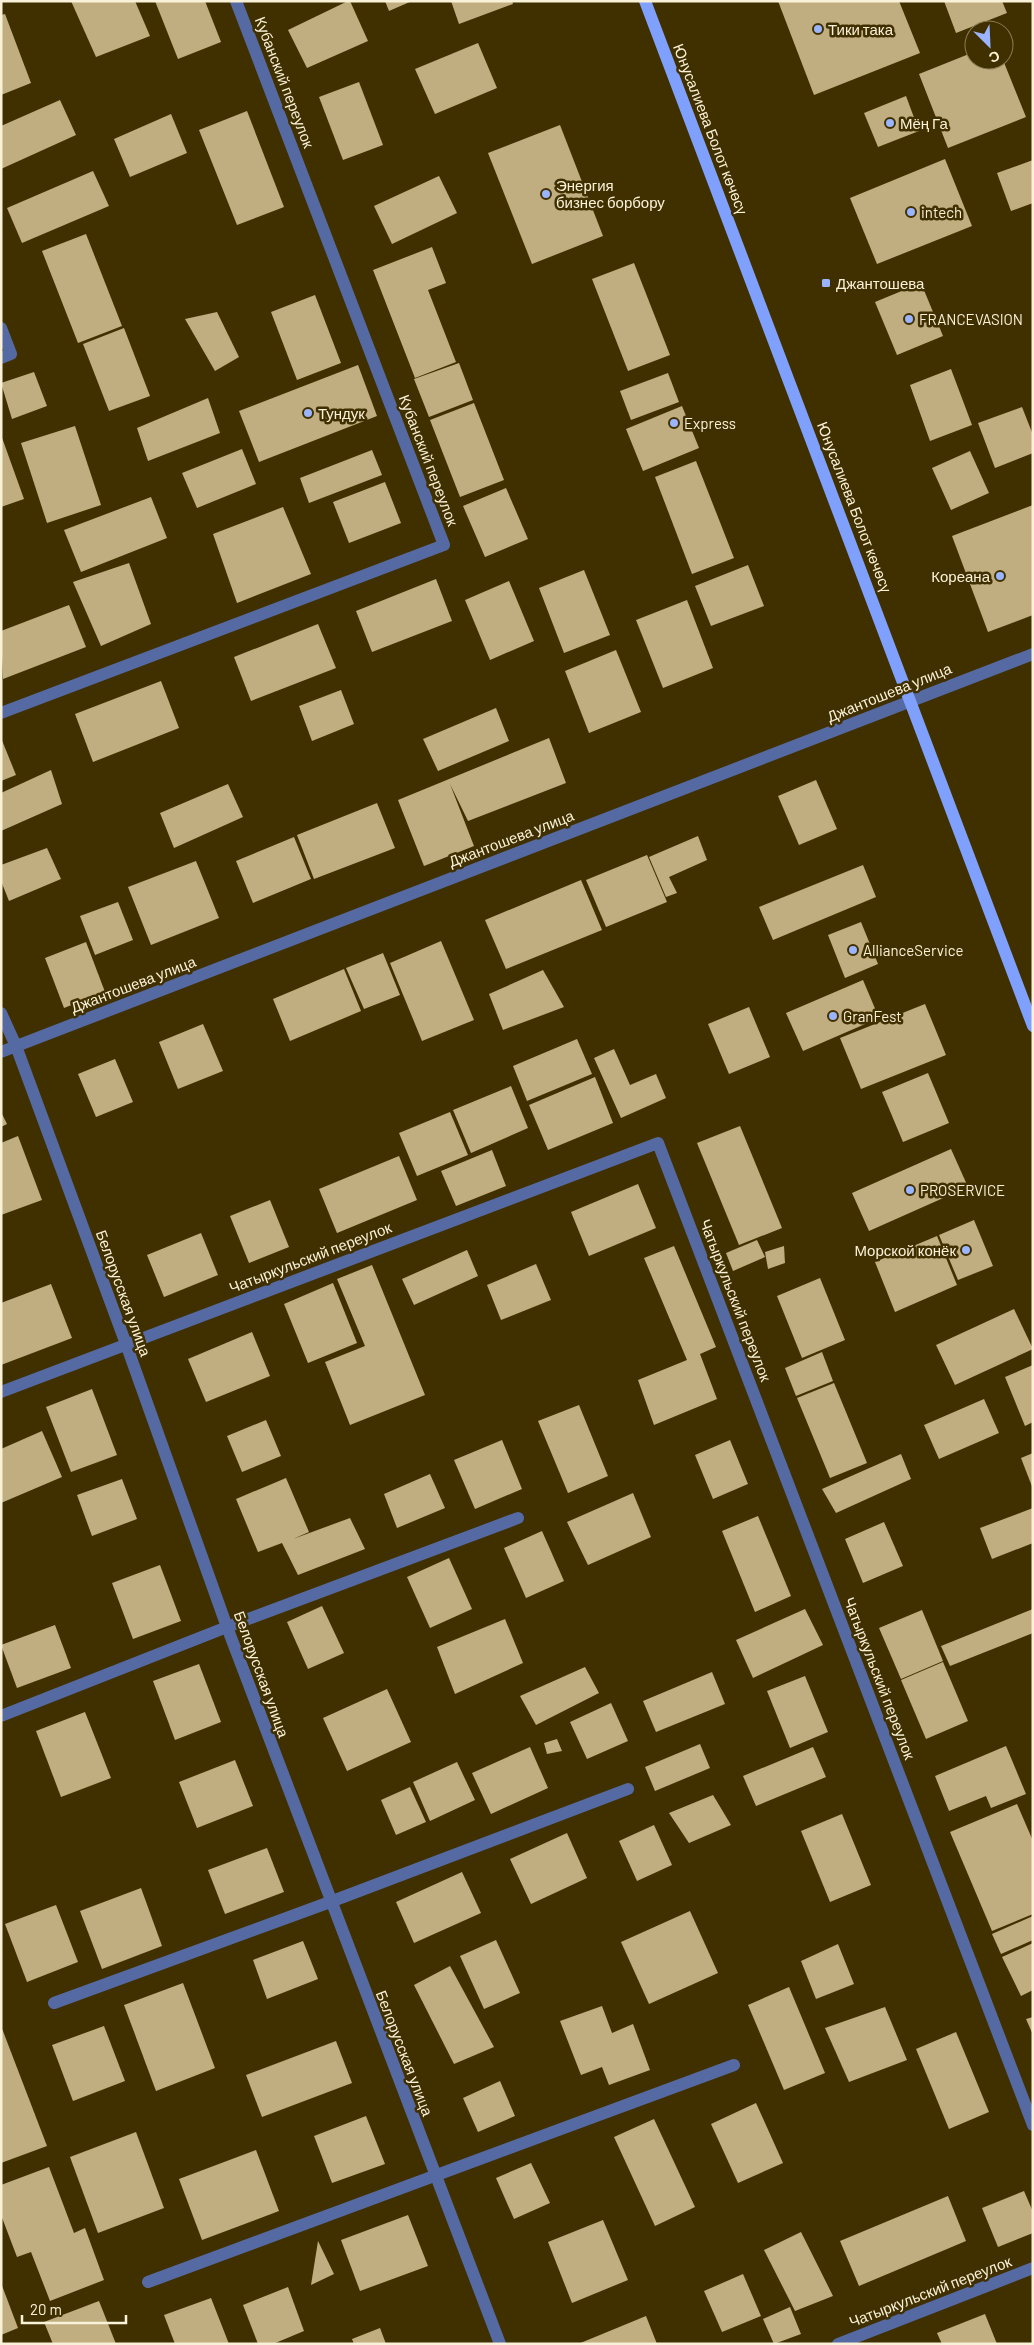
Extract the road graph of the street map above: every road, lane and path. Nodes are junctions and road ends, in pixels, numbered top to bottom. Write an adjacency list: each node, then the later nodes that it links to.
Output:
1 (236, 1): 7 (street, Кубанский переулок)
2 (645, 1): 6 (main road, Юнусалиева Болот көчөсү)
3 (1, 328): 4 (street)
4 (1, 358)
5 (1033, 654): 6 (street, Джантошева улица)
6 (911, 700): 9 (main road, Юнусалиева Болот көчөсү); 10 (street, Джантошева улица)
7 (1, 713)
8 (1, 1013): 10 (street, Белорусская улица)
9 (1033, 1026)
10 (16, 1046): 11 (street, Джантошева улица); 12 (street, Белорусская улица)
11 (1, 1052)
12 (126, 1344): 13 (street, Чатыркульский переулок); 15 (street, Белорусская улица); 21 (street, Чатыркульский переулок)
13 (1, 1392)
14 (518, 1518): 15 (street)
15 (227, 1627): 16 (street); 18 (street, Белорусская улица)
16 (1, 1716)
17 (628, 1789): 18 (street)
18 (330, 1902): 19 (street); 22 (street, Белорусская улица)
19 (54, 2002)
20 (734, 2065): 22 (street)
21 (1033, 2125)
22 (434, 2176): 24 (street); 25 (street, Белорусская улица)
23 (1033, 2268): 26 (street, Чатыркульский переулок)
24 (148, 2282)
25 (500, 2344)
26 (838, 2344)

